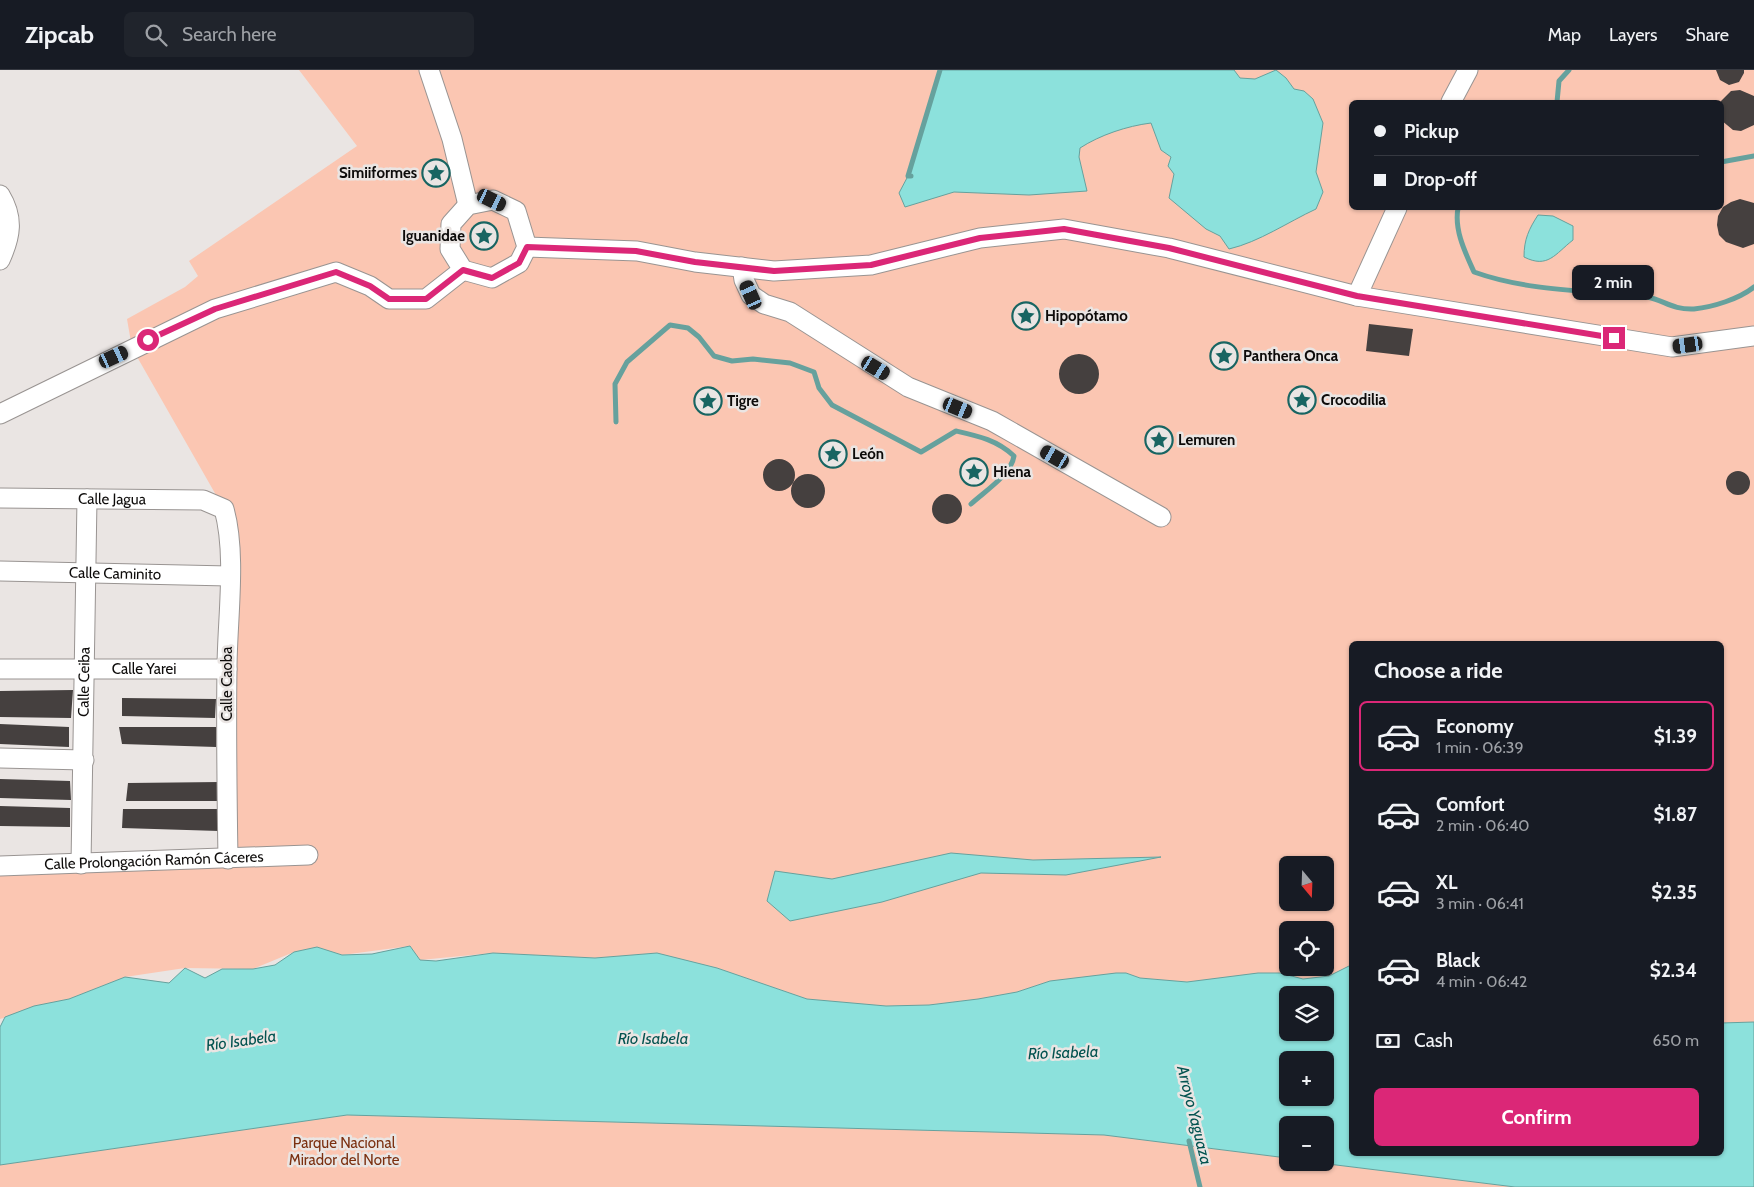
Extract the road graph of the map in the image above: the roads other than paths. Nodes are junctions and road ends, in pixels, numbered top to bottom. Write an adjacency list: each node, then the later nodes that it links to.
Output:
1 (429, 70): 5 (street)
2 (1468, 70): 3 (street)
3 (1452, 100)
4 (0, 194): 8 (street)
5 (468, 205): 7 (street); 10 (street)
6 (1396, 210): 11 (street)
7 (527, 247): 9 (street); 10 (street)
8 (0, 260)
9 (742, 267): 11 (street); 17 (street)
10 (463, 270): 13 (street)
11 (1357, 296): 12 (street)
12 (1754, 336)
13 (0, 414)
14 (0, 498): 15 (street, Calle Jagua)
15 (87, 499): 16 (street, Calle Jagua); 19 (street, Calle Ceiba)
16 (224, 510): 20 (street, Calle Caoba)
17 (1161, 517)
18 (0, 571): 19 (street, Calle Caminito)
19 (86, 573): 20 (street, Calle Caminito); 23 (street, Calle Ceiba)
20 (230, 576): 22 (street, Calle Caoba)
21 (0, 669): 23 (street, Calle Yarei)
22 (227, 669): 23 (street, Calle Yarei); 27 (street, Calle Caoba)
23 (85, 670): 25 (street, Calle Ceiba)
24 (0, 758): 25 (street)
25 (84, 760): 28 (street, Calle Ceiba)
26 (308, 855): 27 (street, Calle Prolongación Ramón Cáceres)
27 (228, 859): 28 (street, Calle Prolongación Ramón Cáceres)
28 (81, 864): 29 (street, Calle Prolongación Ramón Cáceres)
29 (0, 866)

